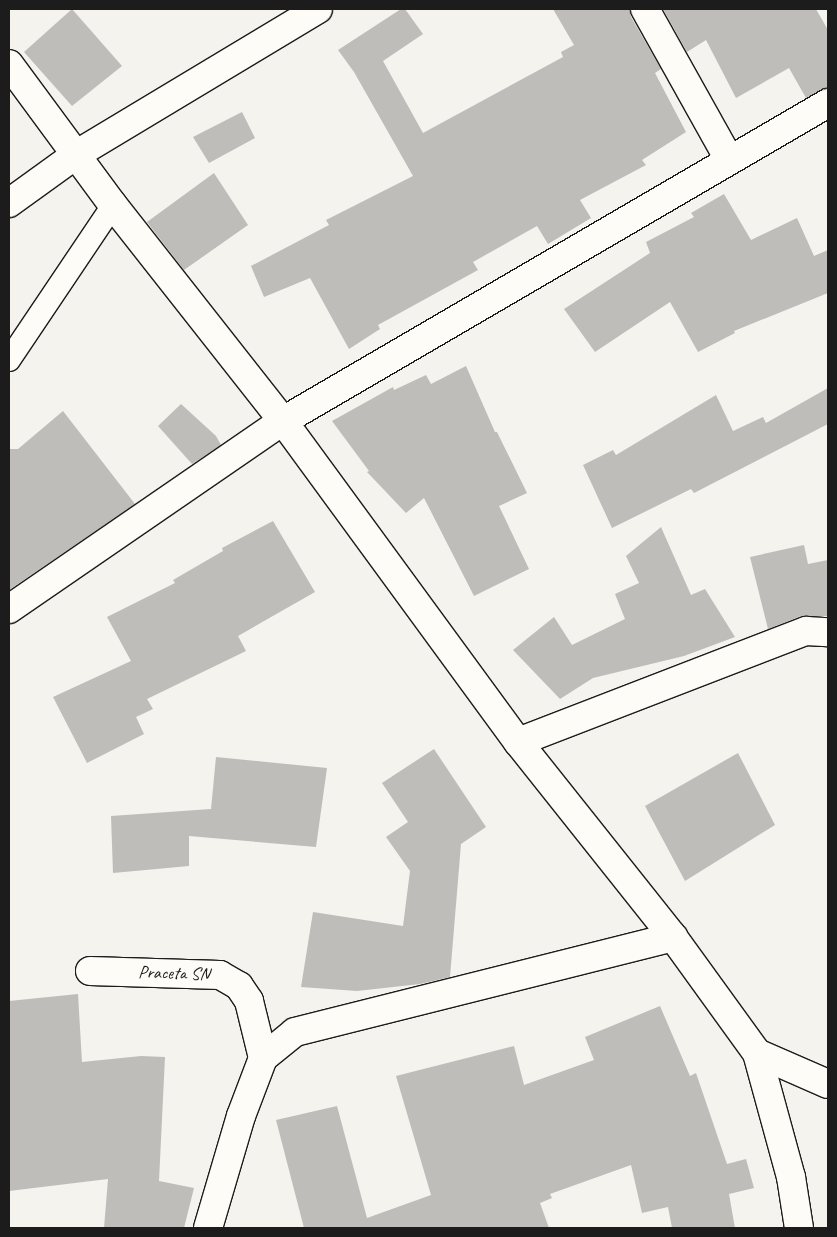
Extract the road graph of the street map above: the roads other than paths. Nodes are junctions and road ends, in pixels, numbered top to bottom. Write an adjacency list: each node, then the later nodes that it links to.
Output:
1 (318, 9): 5 (street)
2 (645, 9): 6 (street)
3 (9, 64): 5 (street)
4 (828, 103): 6 (street)
5 (77, 154): 7 (street); 8 (street)
6 (729, 159): 10 (street)
7 (9, 203)
8 (113, 205): 9 (lane); 10 (street)
9 (9, 360)
10 (283, 422): 11 (street); 13 (street)
11 (9, 609)
12 (828, 632): 13 (street)
13 (518, 742): 14 (street)
14 (673, 937): 16 (street); 17 (street)
15 (90, 971): 17 (street, Praceta SN)
16 (757, 1053): 18 (street); 20 (street)
17 (263, 1058): 19 (street)
18 (828, 1084)
19 (208, 1228)
20 (799, 1228)

